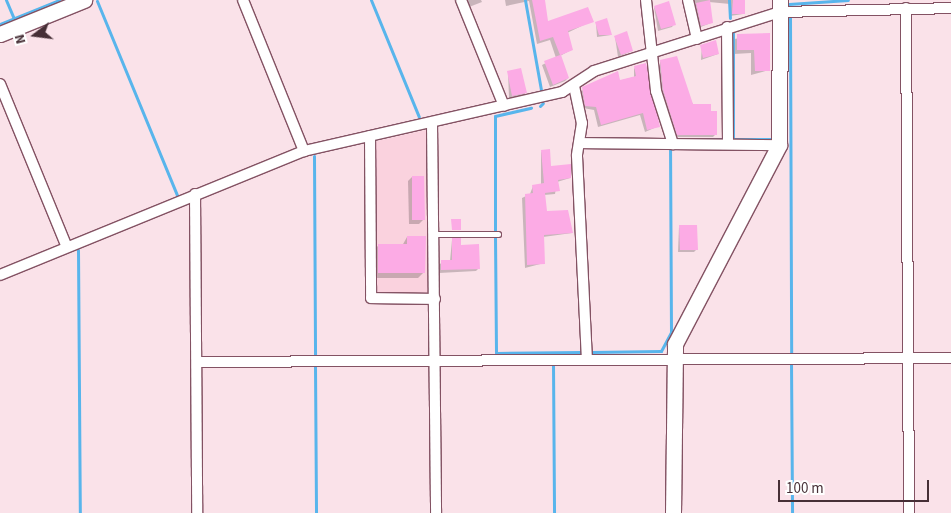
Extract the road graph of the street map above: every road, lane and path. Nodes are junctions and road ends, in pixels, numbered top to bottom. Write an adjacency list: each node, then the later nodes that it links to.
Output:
1 (84, 0): 10 (street)
2 (243, 0): 22 (street)
3 (462, 0): 15 (street)
4 (646, 0): 12 (street)
5 (688, 0): 11 (street)
6 (780, 6): 7 (street); 9 (street); 21 (street)
7 (906, 8): 8 (street); 29 (street)
8 (951, 8)
9 (727, 28): 11 (street); 20 (street)
10 (0, 34)
11 (697, 39): 12 (street)
12 (649, 55): 14 (street); 19 (street)
13 (0, 84): 26 (street)
14 (574, 86): 15 (street); 18 (street)
15 (504, 106): 16 (street)
16 (432, 123): 17 (street); 24 (street)
17 (370, 136): 22 (street); 28 (street)
18 (578, 143): 19 (street); 32 (street)
19 (673, 144): 20 (street)
20 (728, 144): 21 (street)
21 (779, 145): 31 (street)
22 (304, 151): 23 (street)
23 (195, 194): 26 (street); 34 (street)
24 (435, 234): 25 (lane); 28 (street)
25 (498, 234)
26 (67, 247): 27 (street)
27 (0, 275)
28 (435, 299): 33 (street)
29 (909, 358): 30 (street); 31 (street); 38 (street)
30 (951, 358)
31 (672, 359): 32 (street); 37 (street)
32 (587, 360): 33 (street)
33 (435, 361): 34 (street); 36 (street)
34 (197, 362): 35 (street)
35 (198, 513)
36 (436, 513)
37 (673, 513)
38 (909, 513)

